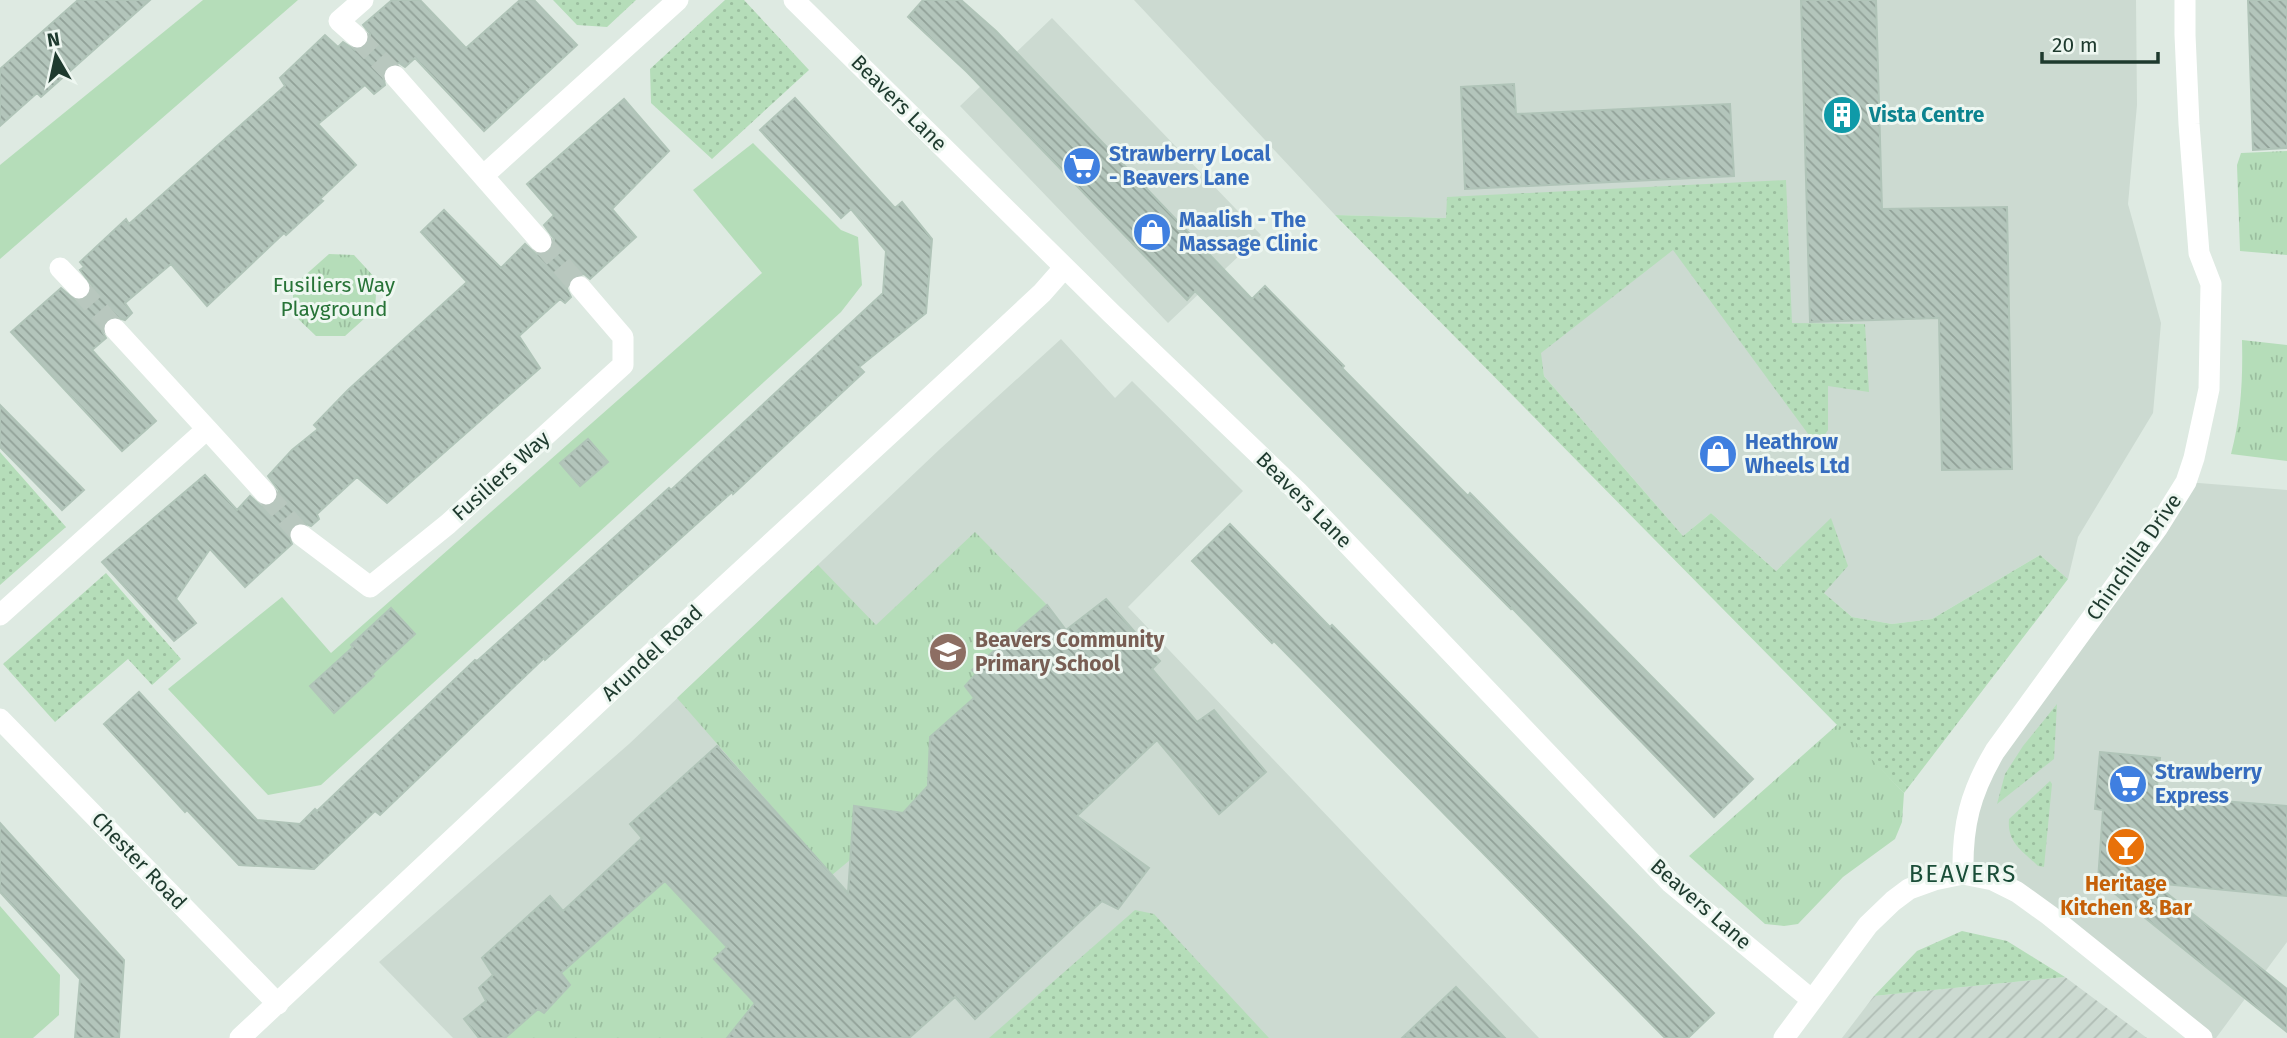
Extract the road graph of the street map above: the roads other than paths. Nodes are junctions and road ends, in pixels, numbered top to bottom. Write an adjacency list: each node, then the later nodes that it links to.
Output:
1 (363, 0): 5 (street)
2 (678, 0): 7 (street)
3 (794, 0): 10 (street, Beavers Lane)
4 (2185, 0): 19 (street, Chinchilla Drive)
5 (357, 37)
6 (394, 76): 7 (street)
7 (483, 176): 8 (street)
8 (541, 242)
9 (60, 268): 11 (street)
10 (1064, 268): 20 (street, Beavers Lane); 21 (street, Arundel Road)
11 (79, 288)
12 (580, 288): 16 (street, Fusiliers Way)
13 (115, 329): 14 (street)
14 (207, 429): 15 (street); 17 (street)
15 (266, 494)
16 (301, 535)
17 (0, 615)
18 (0, 719): 21 (street, Chester Road)
19 (1963, 874): 20 (street); 24 (street)
20 (1812, 1000): 23 (street)
21 (278, 1004): 22 (street, Arundel Road)
22 (240, 1038)
23 (1784, 1038)
24 (2202, 1038)

